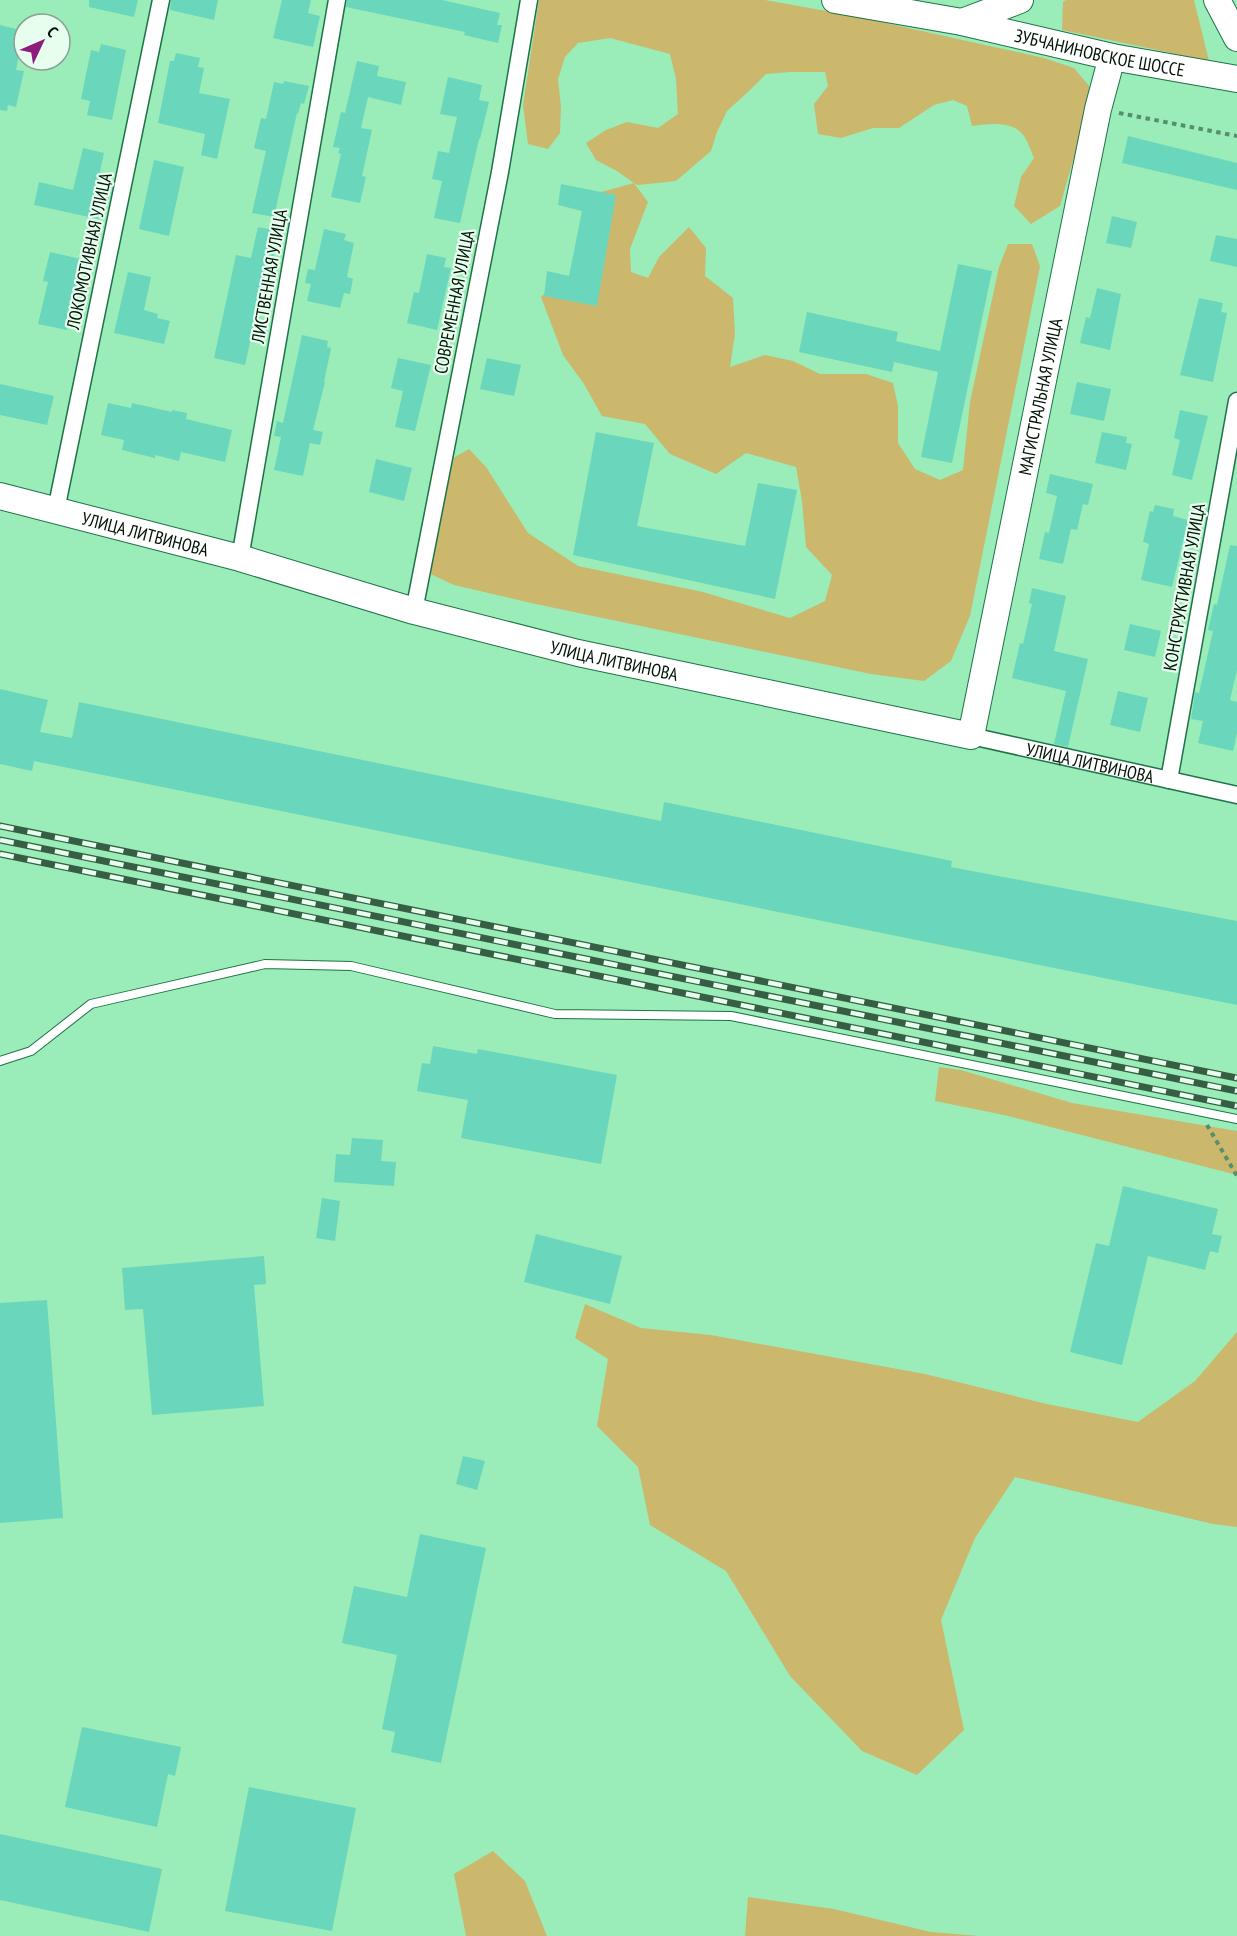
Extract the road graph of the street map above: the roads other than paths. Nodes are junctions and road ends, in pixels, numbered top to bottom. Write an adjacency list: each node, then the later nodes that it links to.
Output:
1 (161, 0): 13 (street, ЛОКОМОТИВНАЯ УЛИЦА)
2 (337, 0): 14 (street, ЛИСТВЕННАЯ УЛИЦА)
3 (529, 0): 15 (street, СОВРЕМЕННАЯ УЛИЦА)
4 (835, 0): 7 (main road, ЗУБЧАНИНОВСКОЕ ШОССЕ)
5 (1020, 0): 7 (main road, ЗУБЧАНИНОВСКОЕ ШОССЕ)
6 (1217, 0): 8 (main road)
7 (962, 22): 9 (main road, ЗУБЧАНИНОВСКОЕ ШОССЕ)
8 (1237, 38)
9 (1112, 57): 10 (main road, ЗУБЧАНИНОВСКОЕ ШОССЕ); 16 (main road, МАГИСТРАЛЬНАЯ УЛИЦА)
10 (1237, 79)
11 (1237, 401): 17 (street, КОНСТРУКТИВНАЯ УЛИЦА)
12 (0, 496): 13 (main road, УЛИЦА ЛИТВИНОВА)
13 (56, 510): 14 (main road, УЛИЦА ЛИТВИНОВА)
14 (240, 558): 15 (main road, УЛИЦА ЛИТВИНОВА)
15 (414, 611): 16 (main road, УЛИЦА ЛИТВИНОВА)
16 (971, 736): 17 (street, УЛИЦА ЛИТВИНОВА)
17 (1169, 780): 18 (street, УЛИЦА ЛИТВИНОВА)
18 (1237, 795)
19 (0, 1061): 20 (lane)
20 (1237, 1119)

